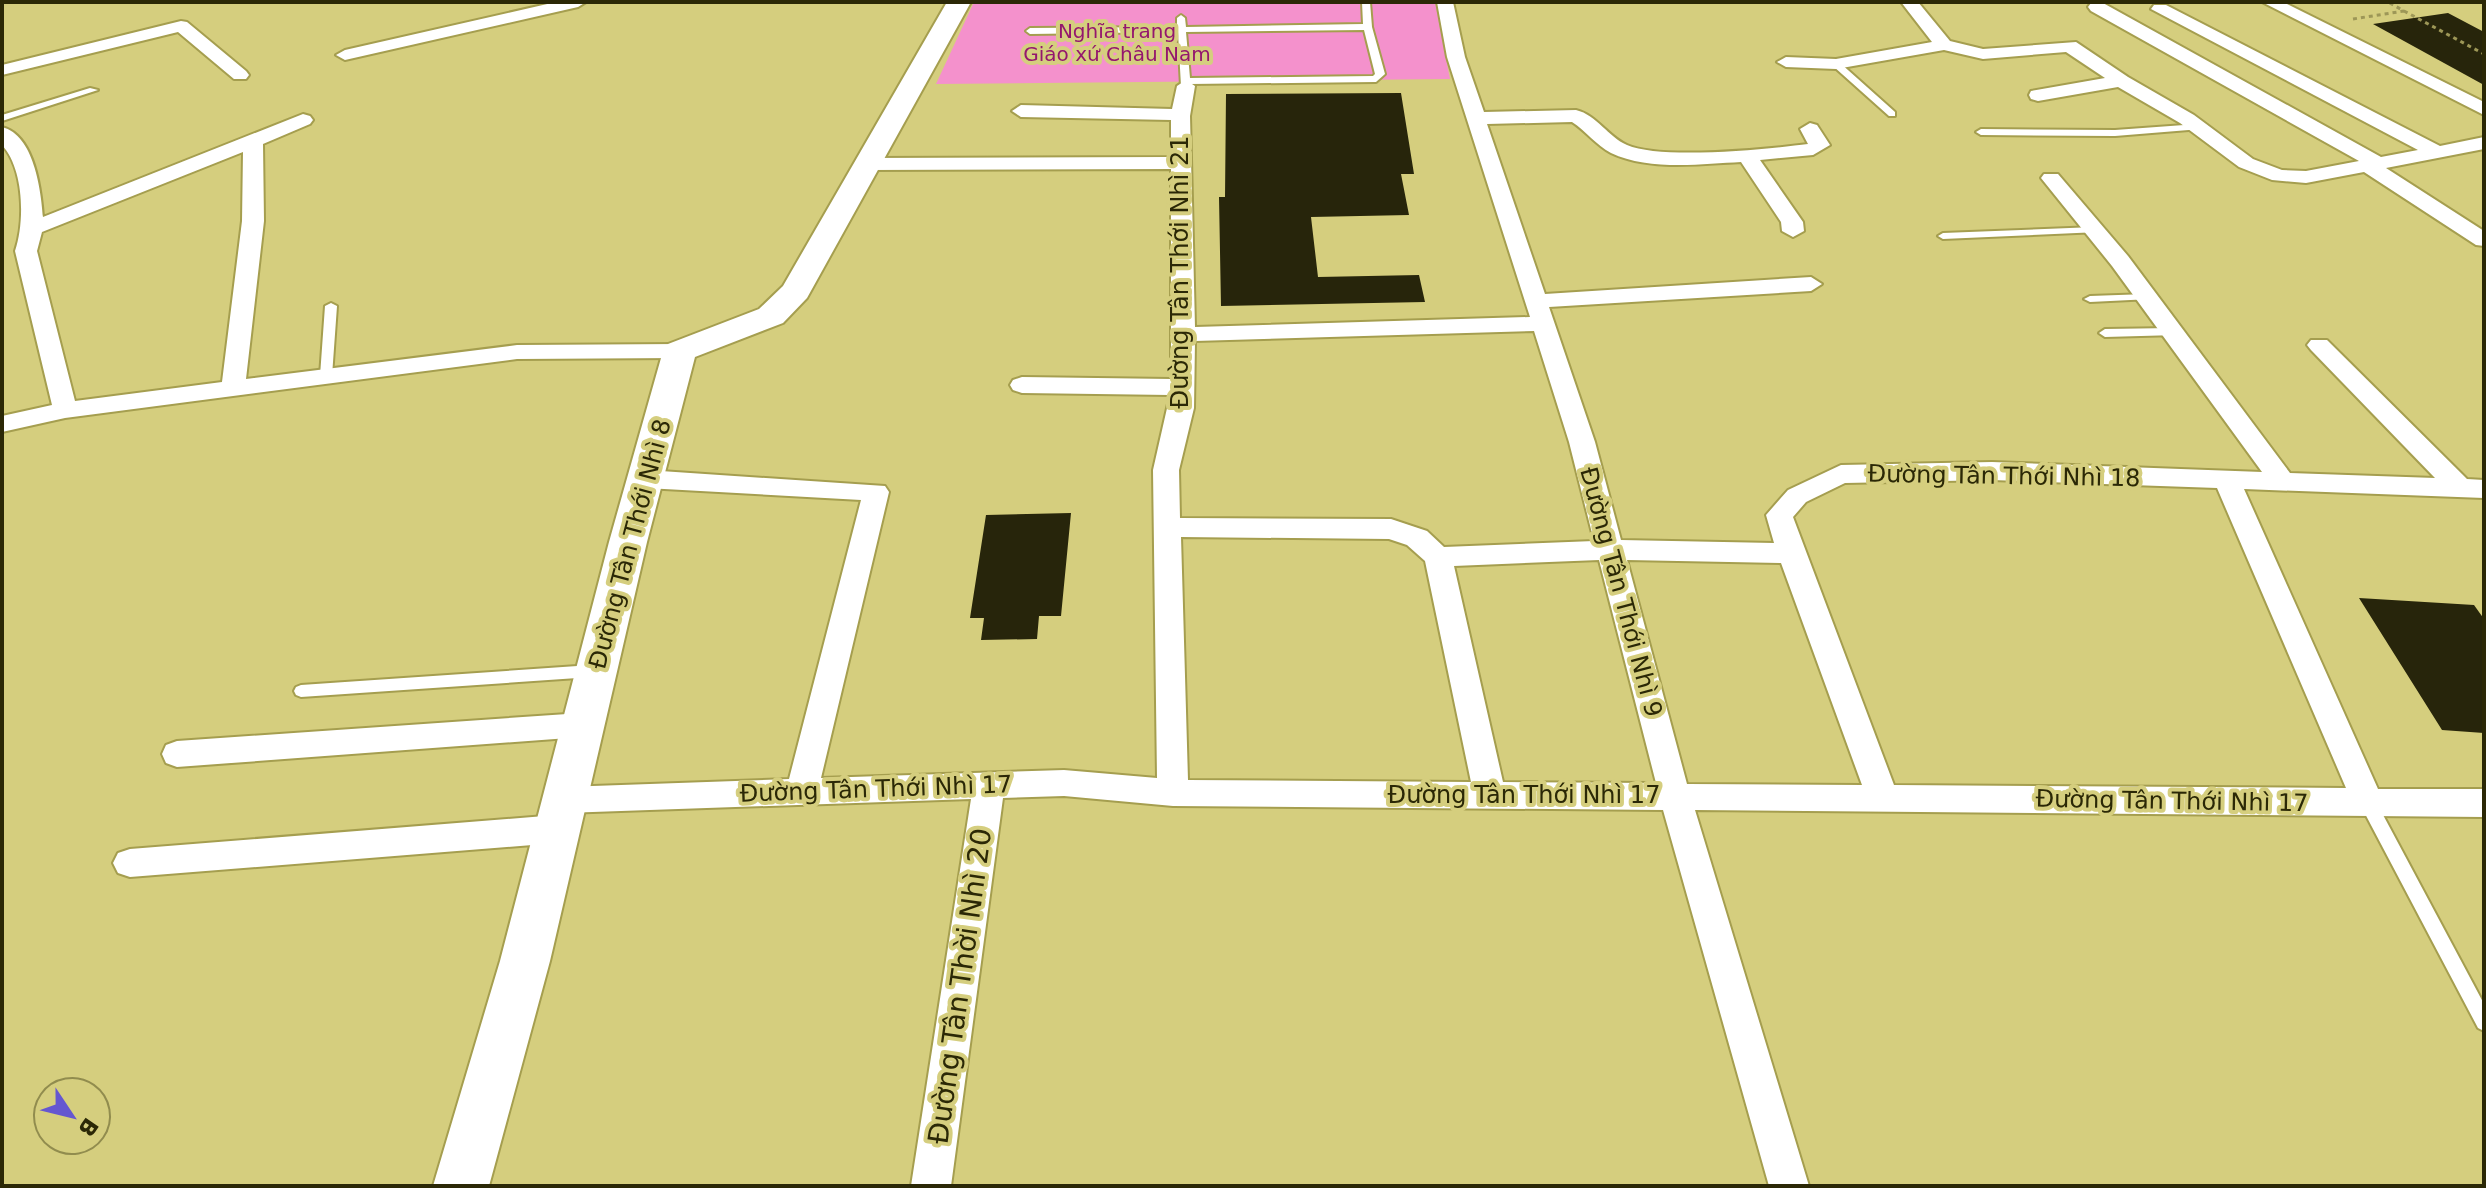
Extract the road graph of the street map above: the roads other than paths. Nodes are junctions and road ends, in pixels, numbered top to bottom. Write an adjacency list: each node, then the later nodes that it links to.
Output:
1 (578, 2): 13 (street)
2 (959, 2): 38 (street)
3 (1366, 2): 10 (lane)
4 (1445, 2): 27 (street, Đường Tân Thới Nhì 9)
5 (1909, 2): 12 (street)
6 (2270, 2): 22 (street)
7 (2097, 7): 39 (street)
8 (2160, 9): 35 (street)
9 (1181, 23): 10 (lane); 11 (lane); 19 (lane)
10 (1368, 27): 19 (lane)
11 (1030, 31)
12 (1944, 45): 15 (street); 18 (street)
13 (345, 55)
14 (1786, 62): 15 (street)
15 (1836, 64): 24 (lane)
16 (2, 70): 17 (street)
17 (240, 75)
18 (2121, 81): 21 (street); 29 (street)
19 (1186, 83): 25 (street, Đường Tân Thới Nhì 21)
20 (93, 90): 26 (lane)
21 (2038, 95)
22 (2484, 109)
23 (1021, 111): 25 (street)
24 (1892, 114)
25 (1181, 115): 37 (street, Đường Tân Thới Nhì 21)
26 (2, 118)
27 (1478, 118): 36 (street); 50 (street, Đường Tân Thới Nhì 9)
28 (303, 120): 33 (street)
29 (2198, 127): 31 (lane); 39 (street)
30 (1810, 129): 36 (street)
31 (1981, 132)
32 (2, 133): 41 (street)
33 (253, 141): 41 (street); 58 (street)
34 (2484, 143): 35 (street)
35 (2437, 152): 39 (street)
36 (1746, 154): 43 (street)
37 (1181, 163): 38 (street); 53 (street, Đường Tân Thới Nhì 21)
38 (867, 164): 55 (street)
39 (2374, 165): 45 (street)
40 (2051, 178): 42 (street)
41 (33, 228): 60 (street)
42 (2095, 230): 44 (lane); 47 (street)
43 (1793, 231)
44 (1943, 236)
45 (2484, 240)
46 (1811, 284): 50 (street)
47 (2147, 297): 48 (lane); 51 (street)
48 (2090, 299)
49 (331, 306): 56 (lane)
50 (1540, 313): 53 (street); 67 (street, Đường Tân Thới Nhì 9)
51 (2173, 332): 52 (lane); 64 (street)
52 (2105, 333)
53 (1184, 334): 59 (street, Đường Tân Thới Nhì 21)
54 (2319, 345): 65 (street)
55 (680, 351): 56 (street); 62 (street, Đường Tân Thới Nhì 8)
56 (326, 376): 58 (street)
57 (1022, 385): 59 (street)
58 (233, 387): 60 (street)
59 (1183, 387): 66 (street, Đường Tân Thới Nhì 21)
60 (65, 410): 61 (street)
61 (2, 424)
62 (646, 479): 70 (street, Đường Tân Thới Nhì 8); 75 (street)
63 (2227, 481): 64 (street, Đường Tân Thới Nhì 18); 68 (street, Đường Tân Thới Nhì 18); 80 (street)
64 (2284, 483): 65 (street, Đường Tân Thới Nhì 18)
65 (2472, 488)
66 (1167, 527): 69 (street); 76 (street, Đường Tân Thới Nhì 21)
67 (1611, 550): 68 (street); 69 (street); 78 (street, Đường Tân Thới Nhì 9)
68 (1791, 553): 79 (street)
69 (1438, 557): 77 (street)
70 (596, 671): 71 (lane); 72 (street, Đường Tân Thới Nhì 8)
71 (301, 691)
72 (582, 725): 73 (street); 82 (street, Đường Tân Thới Nhì 8)
73 (177, 754)
74 (989, 785): 75 (street, Đường Tân Thới Nhì 17); 76 (street, Đường Tân Thới Nhì 17); 86 (street, Đường Tân Thời Nhì 20)
75 (802, 792): 82 (street, Đường Tân Thới Nhì 17)
76 (1173, 793): 77 (street, Đường Tân Thới Nhì 17)
77 (1490, 795): 78 (street, Đường Tân Thới Nhì 17)
78 (1675, 796): 79 (street, Đường Tân Thới Nhì 17); 87 (street, Đường Tân Thới Nhì 9)
79 (1883, 798): 80 (street, Đường Tân Thới Nhì 17)
80 (2368, 803): 81 (street, Đường Tân Thới Nhì 17); 84 (lane)
81 (2484, 803)
82 (561, 814): 83 (street, Đường Tân Thới Nhì 17); 85 (street, Đường Tân Thới Nhì 8)
83 (130, 863)
84 (2484, 1022)
85 (461, 1186)
86 (931, 1186)
87 (1789, 1186)

